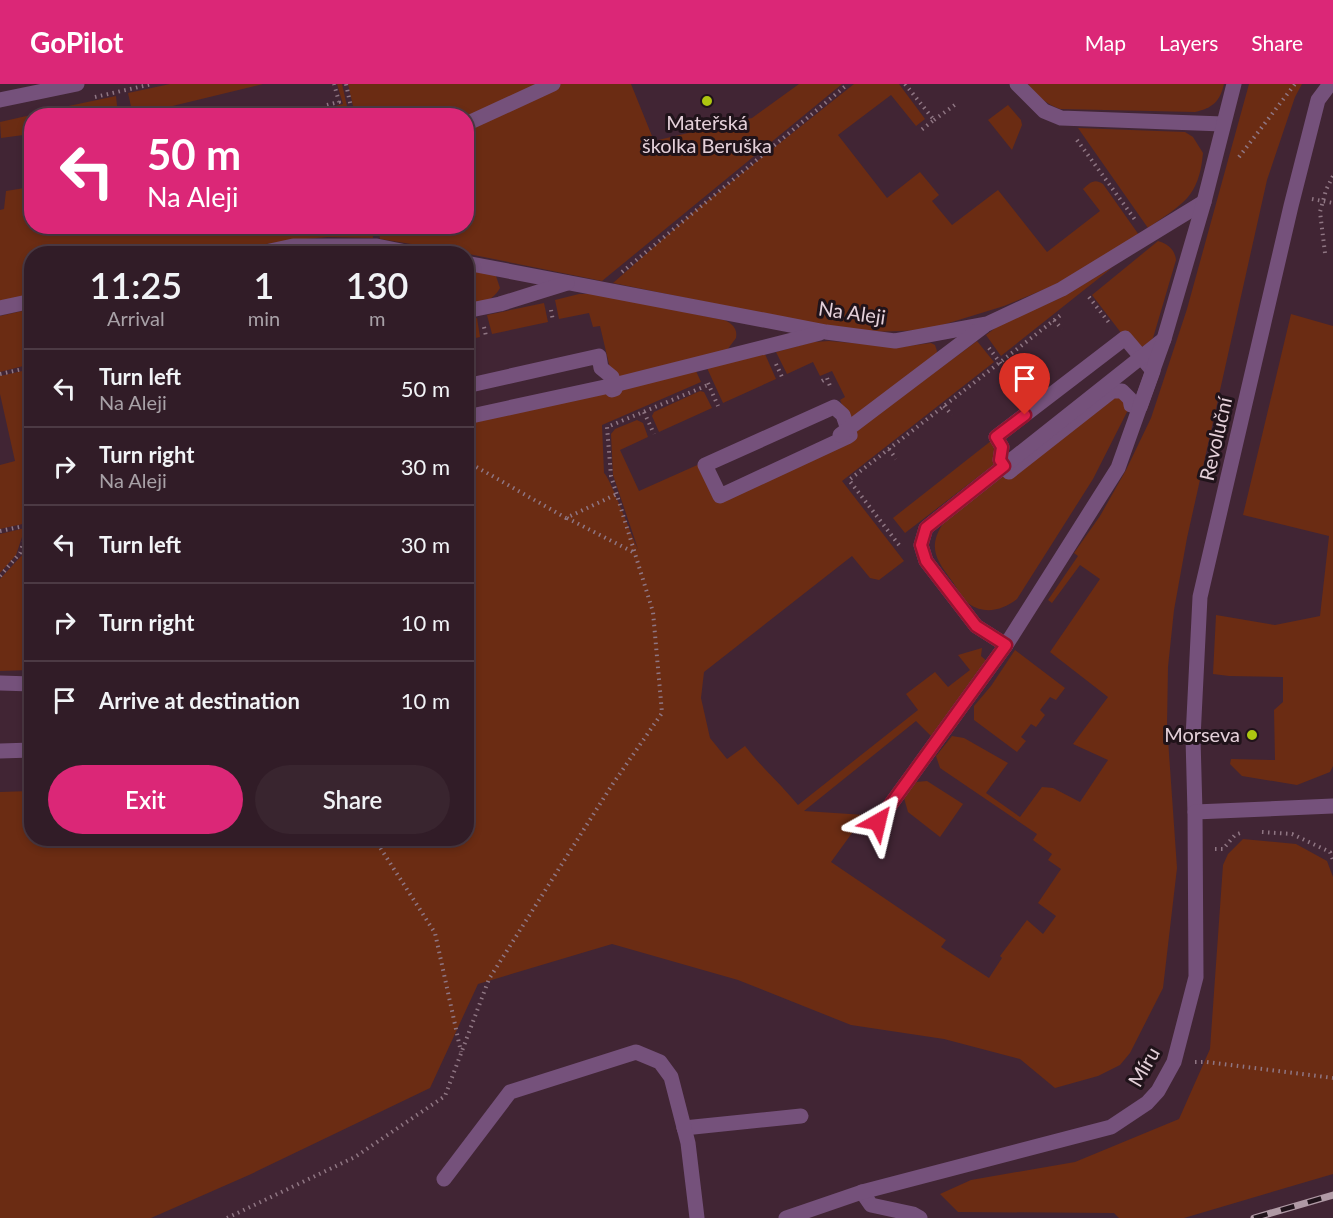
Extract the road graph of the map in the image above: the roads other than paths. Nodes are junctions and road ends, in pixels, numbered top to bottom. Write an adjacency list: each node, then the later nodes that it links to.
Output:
1 (77, 84): 6 (street)
2 (553, 84): 7 (street)
3 (1017, 84): 8 (street)
4 (1234, 84): 8 (street)
5 (1330, 84): 35 (street, Revoluční)
6 (0, 100)
7 (474, 120)
8 (1222, 124): 9 (street)
9 (1204, 202): 17 (street, Na Aleji); 19 (street)
10 (303, 246): 11 (street)
11 (377, 246)
12 (474, 264): 13 (street, Na Aleji)
13 (571, 282): 16 (street); 18 (street, Na Aleji)
14 (24, 303): 15 (street)
15 (0, 308)
16 (474, 309)
17 (982, 328): 18 (street, Na Aleji); 26 (street)
18 (826, 332): 23 (street)
19 (1164, 339): 20 (street); 21 (street)
20 (1141, 358): 21 (street); 27 (street); 27 (street)
21 (1153, 371): 24 (street)
22 (474, 384): 23 (street)
23 (614, 384): 25 (street)
24 (1140, 407): 27 (street); 29 (street)
25 (474, 409)
26 (848, 428): 26 (street); 28 (street)
27 (1004, 466): 29 (street)
28 (721, 486)
29 (1006, 645): 36 (street)
30 (0, 683): 31 (street)
31 (24, 684)
32 (24, 750): 33 (street)
33 (0, 751)
34 (1333, 806): 35 (street)
35 (1195, 812): 40 (street, Míru)
36 (878, 822)
37 (801, 1116): 38 (street)
38 (684, 1128): 39 (street); 41 (street)
39 (444, 1179)
40 (862, 1192): 42 (street, Míru); 43 (street)
41 (697, 1218)
42 (786, 1218)
43 (920, 1218)

